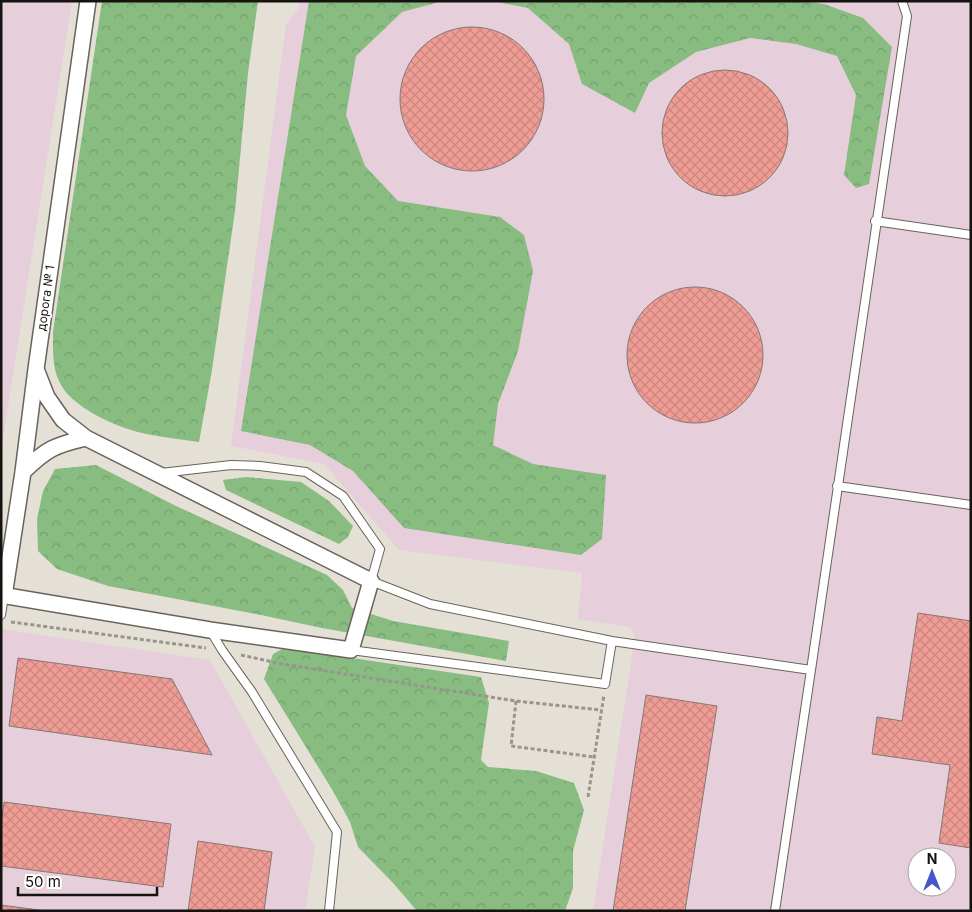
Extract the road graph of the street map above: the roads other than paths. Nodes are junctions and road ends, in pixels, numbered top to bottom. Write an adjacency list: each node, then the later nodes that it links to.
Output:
1 (88, 1): 5 (street, дорога № 1)
2 (902, 1): 3 (lane)
3 (875, 221): 4 (lane); 9 (lane)
4 (971, 235)
5 (36, 368): 6 (street); 7 (street, дорога № 1)
6 (86, 438): 7 (street); 8 (street)
7 (23, 472): 12 (street, дорога № 1)
8 (160, 474): 11 (street); 11 (lane)
9 (837, 486): 10 (lane); 17 (lane)
10 (971, 505)
11 (372, 581): 15 (lane); 16 (street)
12 (3, 596): 13 (lane); 14 (street)
13 (1, 615)
14 (210, 630): 16 (street); 18 (lane)
15 (612, 641): 16 (lane); 17 (lane)
16 (351, 650)
17 (810, 670): 19 (lane)
18 (329, 911)
19 (775, 911)

